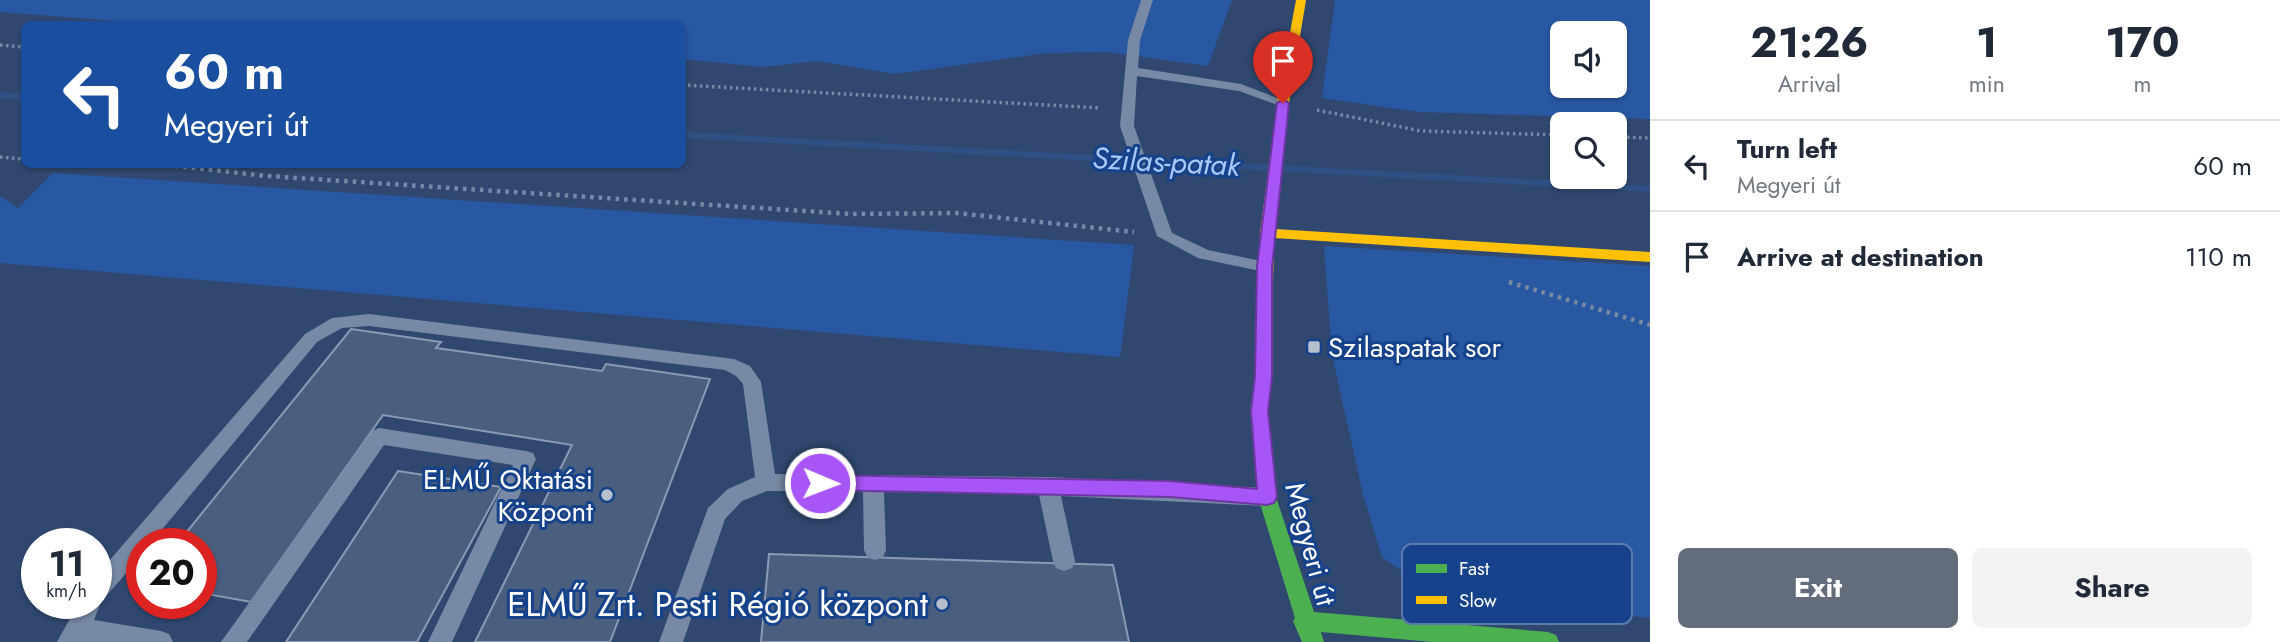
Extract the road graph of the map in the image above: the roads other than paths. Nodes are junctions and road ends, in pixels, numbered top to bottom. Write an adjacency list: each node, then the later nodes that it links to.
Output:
1 (1147, 0): 3 (lane)
2 (1301, 0): 4 (main road, Megyeri út)
3 (1130, 71): 4 (lane); 7 (lane)
4 (1283, 103): 5 (main road, Megyeri út)
5 (1267, 233): 6 (main road); 7 (main road, Megyeri út)
6 (1650, 257)
7 (1265, 267): 11 (main road, Megyeri út)
8 (766, 482): 9 (lane); 14 (lane); 21 (lane)
9 (873, 483): 10 (lane); 12 (lane)
10 (1048, 486): 11 (lane); 13 (lane)
11 (1267, 497): 16 (main road, Megyeri út)
12 (875, 550)
13 (1065, 561)
14 (112, 574)
15 (81, 619): 17 (lane)
16 (1304, 621): 22 (main road, Megyeri út); 23 (main road)
17 (72, 635): 18 (lane)
18 (161, 642)
19 (233, 642): 20 (lane)
20 (440, 642)
21 (671, 642)
22 (1313, 642)
23 (1548, 642)

